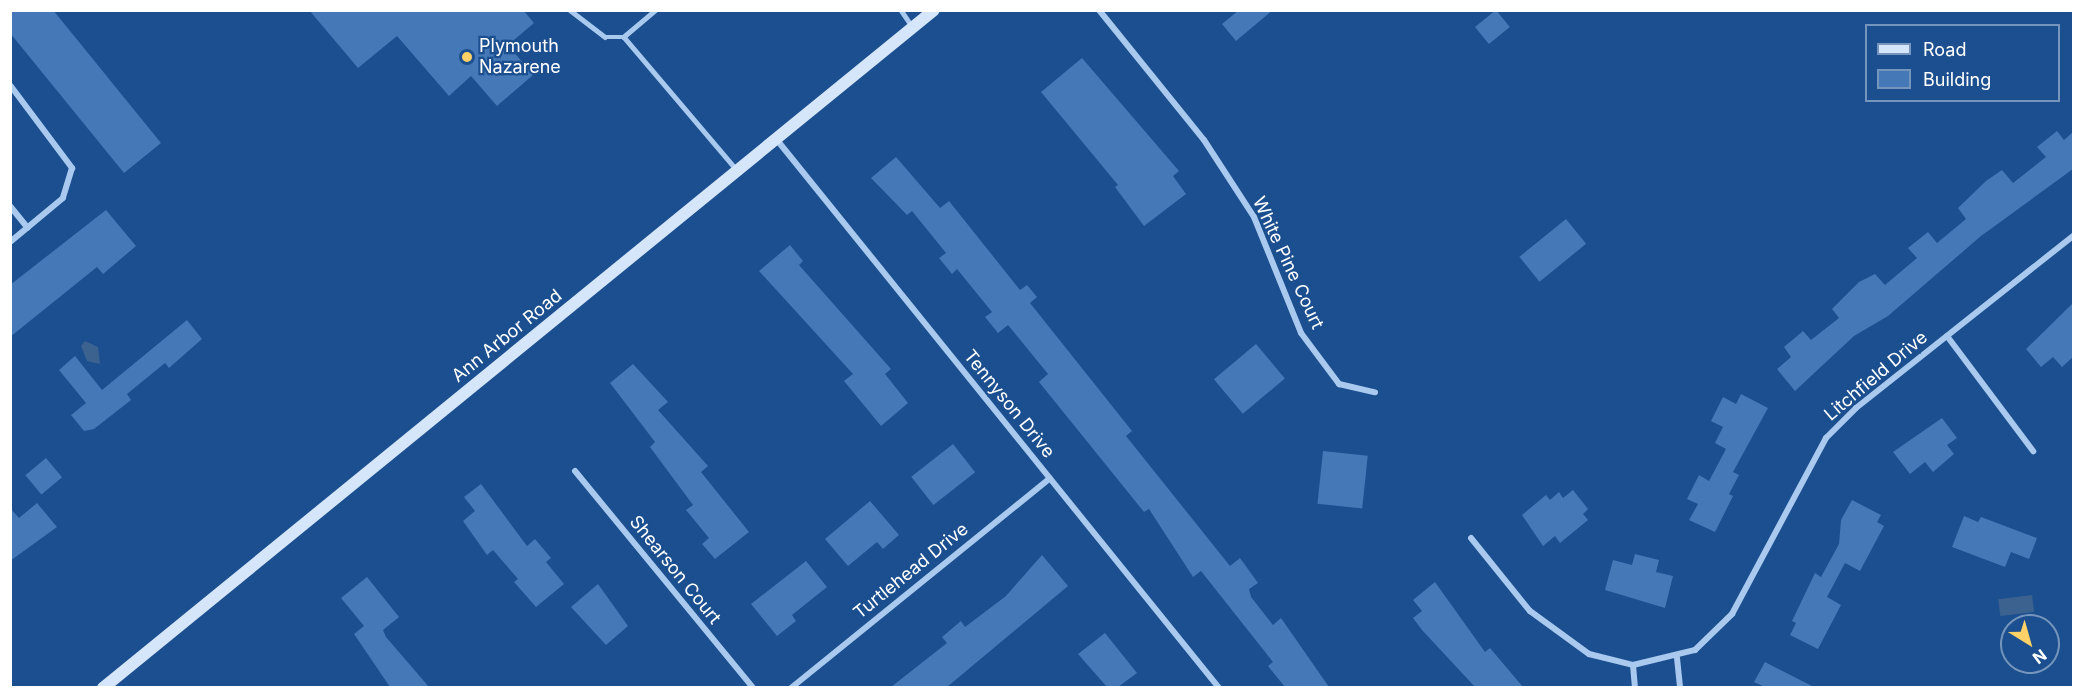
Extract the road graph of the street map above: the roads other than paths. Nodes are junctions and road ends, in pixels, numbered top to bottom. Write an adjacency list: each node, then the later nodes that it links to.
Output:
1 (570, 10): 7 (lane)
2 (656, 10): 7 (lane)
3 (901, 10): 6 (lane)
4 (934, 10): 6 (main road, Ann Arbor Road)
5 (1099, 10): 16 (street, White Pine Court)
6 (913, 28): 9 (main road, Ann Arbor Road)
7 (624, 37): 10 (lane)
8 (10, 85): 12 (street)
9 (777, 140): 10 (main road, Ann Arbor Road); 19 (street, Tennyson Drive)
10 (738, 171): 23 (main road, Ann Arbor Road)
11 (10, 206): 12 (street)
12 (28, 228): 14 (street)
13 (2073, 235): 15 (street, Litchfield Drive)
14 (10, 242)
15 (1947, 336): 17 (street); 21 (street, Litchfield Drive)
16 (1375, 392)
17 (2033, 451)
18 (575, 471): 24 (street, Shearson Court)
19 (1050, 478): 25 (street, Turtlehead Drive); 26 (street, Tennyson Drive)
20 (1471, 538): 22 (street, Litchfield Drive)
21 (1677, 658): 22 (street, Litchfield Drive); 28 (street)
22 (1633, 665): 27 (street)
23 (103, 687)
24 (753, 687)
25 (791, 687)
26 (1219, 687)
27 (1635, 687)
28 (1680, 687)

